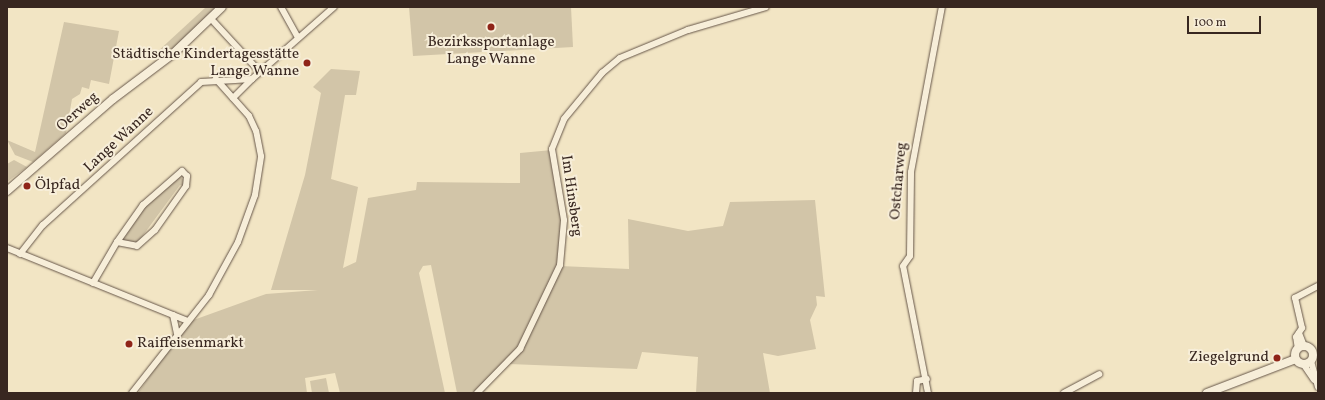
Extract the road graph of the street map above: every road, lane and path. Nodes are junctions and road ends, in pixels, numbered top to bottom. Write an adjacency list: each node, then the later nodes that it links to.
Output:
1 (222, 7): 12 (main road, Oerweg)
2 (281, 7): 7 (street)
3 (334, 7): 7 (street)
4 (766, 7): 29 (street, Im Hinsberg)
5 (942, 7): 26 (street, Ostcharweg)
6 (214, 22): 8 (street)
7 (298, 38): 8 (street)
8 (260, 72): 10 (street)
9 (216, 79): 10 (street, Lange Wanne); 11 (street); 15 (street, Lange Wanne)
10 (252, 79): 11 (street)
11 (233, 98): 19 (street)
12 (7, 191)
13 (118, 242): 13 (street); 16 (street)
14 (7, 248): 15 (street)
15 (20, 254): 16 (street)
16 (93, 283): 18 (street)
17 (1318, 286): 21 (street)
18 (173, 315): 19 (street); 20 (street)
19 (188, 321): 20 (street)
20 (177, 335): 28 (street)
21 (1301, 348): 22 (main road); 23 (main road)
22 (1315, 351): 24 (main road)
23 (1296, 359): 24 (main road); 33 (main road)
24 (1308, 363): 27 (street)
25 (1099, 374): 32 (street)
26 (926, 378): 30 (street); 31 (street, Ostcharweg)
27 (1318, 387)
28 (132, 393)
29 (477, 393)
30 (916, 393)
31 (928, 393)
32 (1064, 393)
33 (1207, 393)

